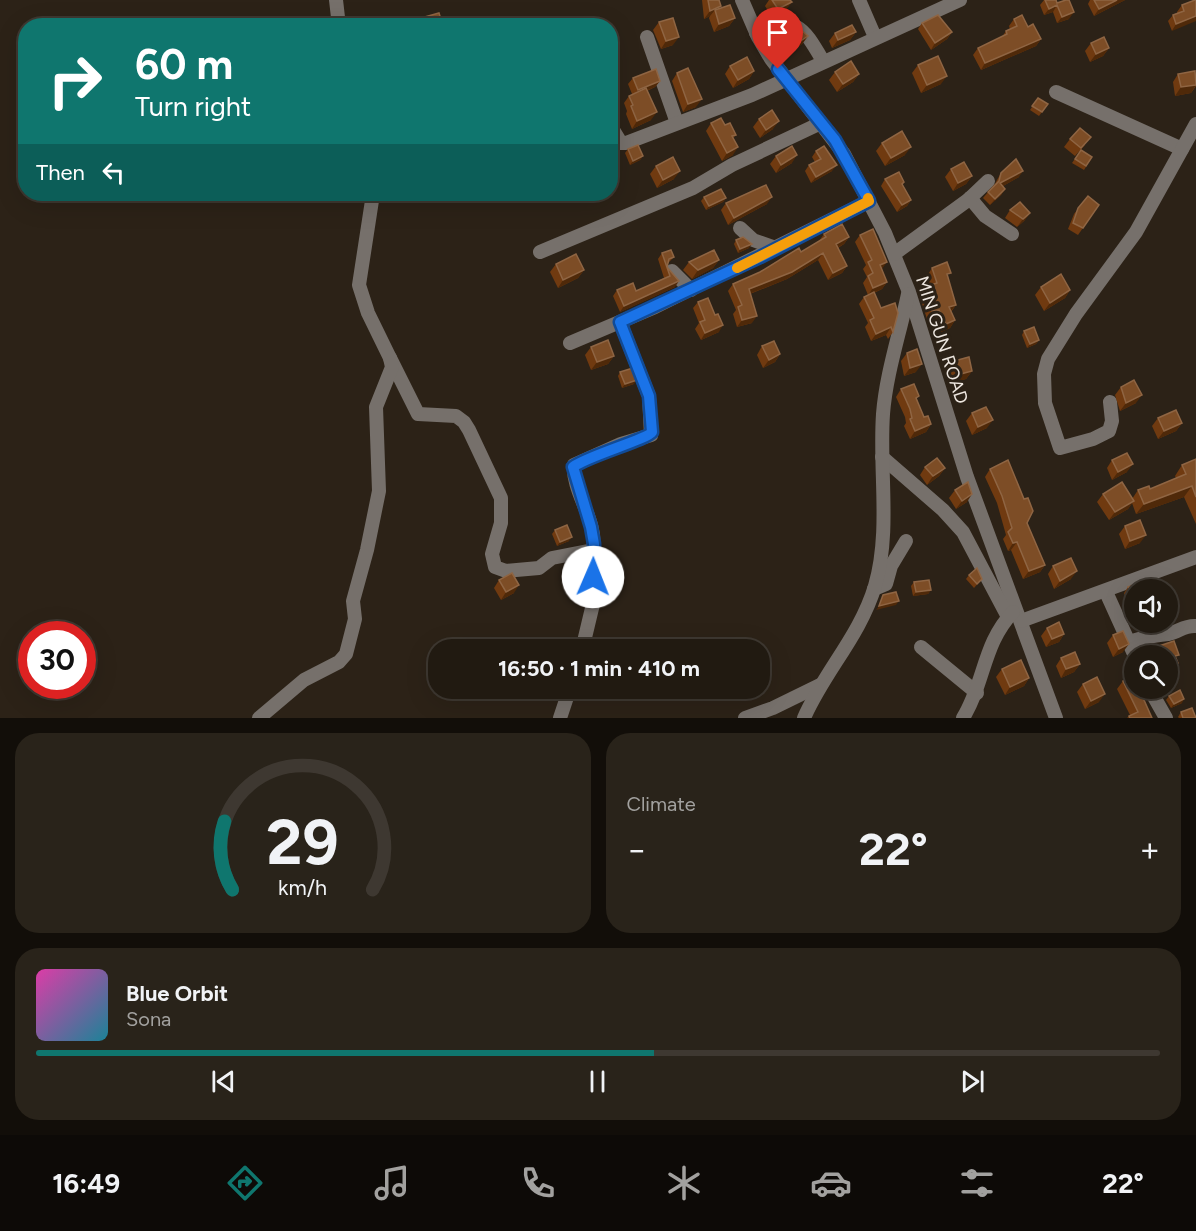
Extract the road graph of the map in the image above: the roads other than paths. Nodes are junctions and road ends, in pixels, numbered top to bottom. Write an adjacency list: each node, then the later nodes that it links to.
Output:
1 (336, 0): 5 (street)
2 (742, 0): 6 (street, MIN GUN ROAD)
3 (859, 0): 8 (street)
4 (960, 0): 8 (street)
5 (338, 18)
6 (756, 33): 9 (street); 10 (street, MIN GUN ROAD)
7 (647, 37): 12 (street)
8 (874, 37): 9 (street)
9 (823, 61): 10 (street)
10 (786, 80): 12 (street); 13 (street, MIN GUN ROAD)
11 (1056, 92): 16 (street)
12 (677, 123): 15 (street)
13 (820, 123): 20 (street, MIN GUN ROAD); 24 (street)
14 (1196, 124): 16 (street)
15 (618, 137)
16 (1182, 149): 32 (street)
17 (988, 181): 18 (street)
18 (970, 198): 22 (street); 25 (street)
19 (373, 201): 31 (street)
20 (869, 201): 23 (street); 25 (street, MIN GUN ROAD)
21 (740, 228): 23 (street)
22 (1012, 234)
23 (776, 248): 27 (street)
24 (540, 252)
25 (894, 254): 28 (street, MIN GUN ROAD)
26 (672, 271): 27 (street)
27 (691, 290): 29 (street)
28 (909, 292): 33 (street); 39 (street, MIN GUN ROAD)
29 (620, 322): 30 (street); 35 (street)
30 (570, 343)
31 (390, 358): 35 (street); 49 (street)
32 (1110, 402)
33 (882, 457): 37 (street); 39 (street)
34 (906, 541): 37 (street)
35 (593, 550): 41 (street)
36 (1196, 557): 38 (street)
37 (874, 590): 45 (street)
38 (1106, 592): 39 (street); 42 (street)
39 (1015, 616): 46 (street); 54 (street, MIN GUN ROAD)
40 (1196, 626): 42 (street)
41 (585, 639)
42 (1129, 642): 43 (street)
43 (1130, 645)
44 (921, 647): 46 (street)
45 (820, 685): 51 (street); 52 (street)
46 (977, 693): 53 (street)
47 (566, 699): 50 (street)
48 (1155, 699): 55 (street)
49 (259, 718)
50 (560, 718)
51 (745, 718)
52 (804, 718)
53 (963, 718)
54 (1056, 718)
55 (1166, 718)

